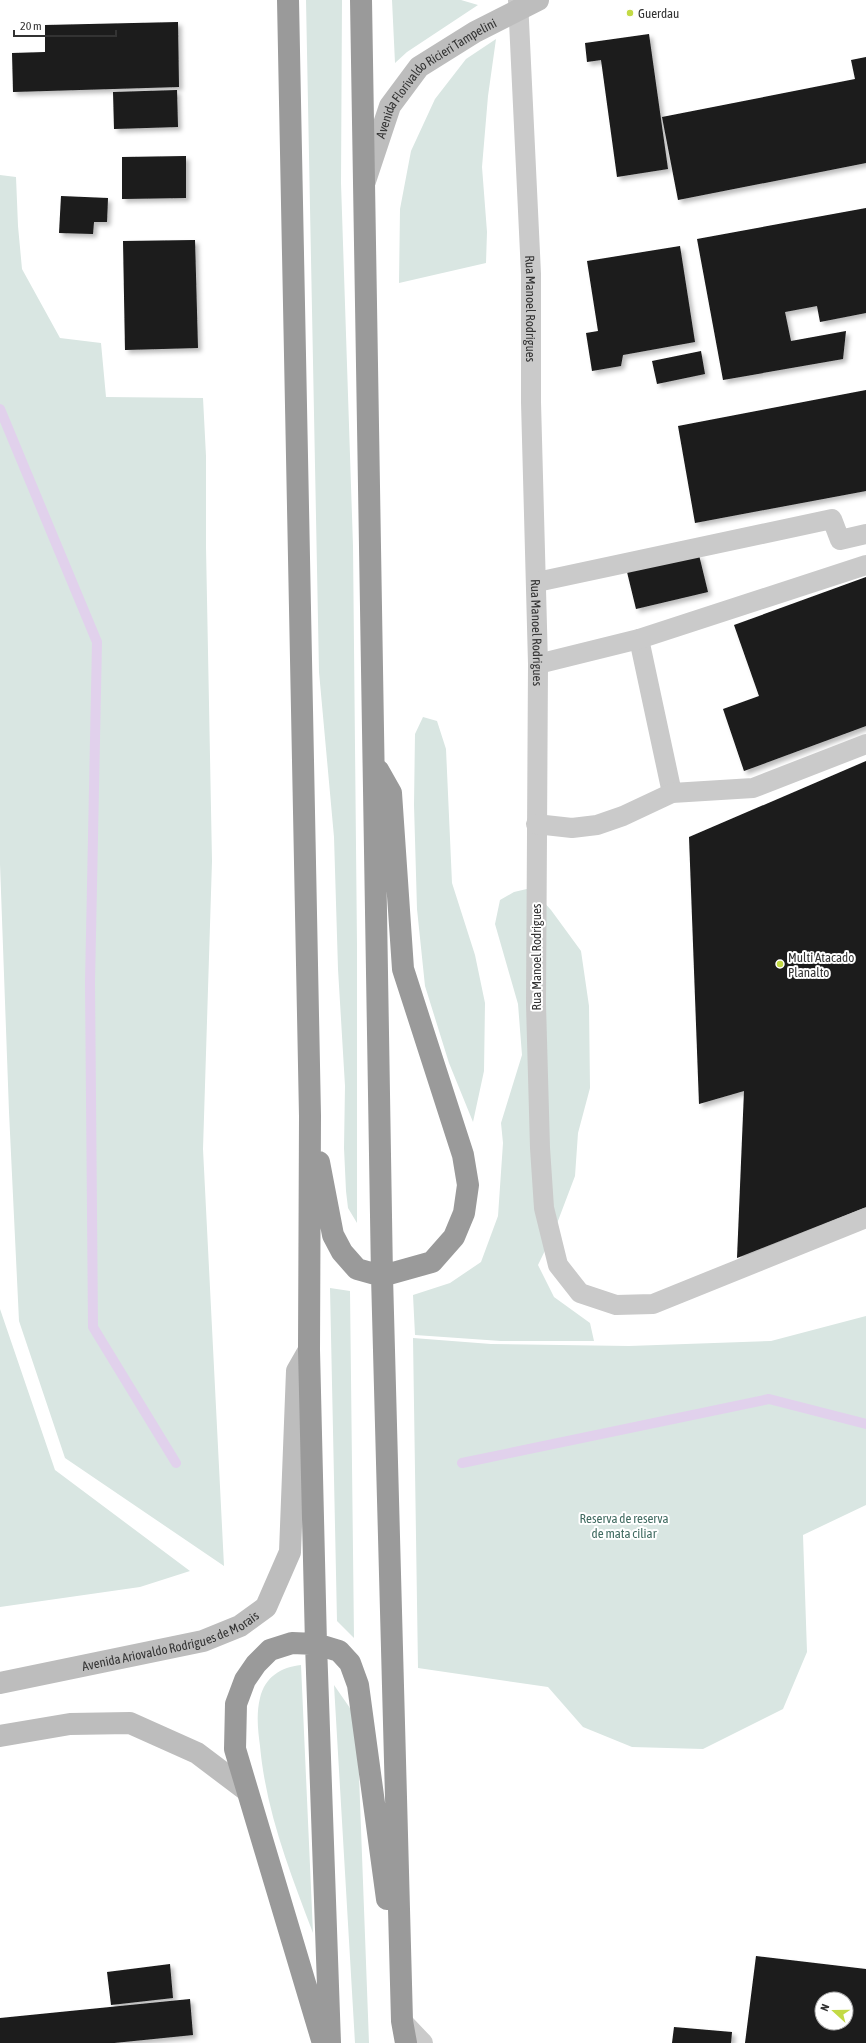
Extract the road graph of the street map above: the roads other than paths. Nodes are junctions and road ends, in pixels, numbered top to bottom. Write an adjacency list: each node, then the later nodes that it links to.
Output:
1 (288, 0): 15 (highway)
2 (361, 0): 5 (highway)
3 (538, 0): 4 (street, Avenida Florivaldo Ricieri Tampelini)
4 (518, 6): 5 (street, Avenida Florivaldo Ricieri Tampelini); 8 (lane, Rua Manoel Rodrigues)
5 (364, 184): 12 (highway)
6 (866, 534): 8 (lane)
7 (866, 565): 9 (lane)
8 (536, 582): 10 (lane, Rua Manoel Rodrigues)
9 (639, 639): 10 (lane); 13 (lane)
10 (538, 664): 14 (lane, Rua Manoel Rodrigues)
11 (866, 744): 13 (lane)
12 (375, 765): 17 (highway); 17 (highway)
13 (672, 793): 14 (lane)
14 (536, 824): 16 (lane, Rua Manoel Rodrigues)
15 (310, 1116): 17 (highway); 18 (highway)
16 (866, 1218)
17 (382, 1276): 23 (highway)
18 (309, 1350): 19 (highway); 20 (street, Avenida Ariovaldo Rodrigues de Morais)
19 (316, 1644): 22 (highway); 23 (highway); 25 (highway)
20 (0, 1683)
21 (0, 1736): 22 (street)
22 (246, 1790): 24 (highway)
23 (402, 2021): 26 (highway); 27 (lane)
24 (323, 2043)
25 (330, 2043)
26 (406, 2043)
27 (423, 2043)

